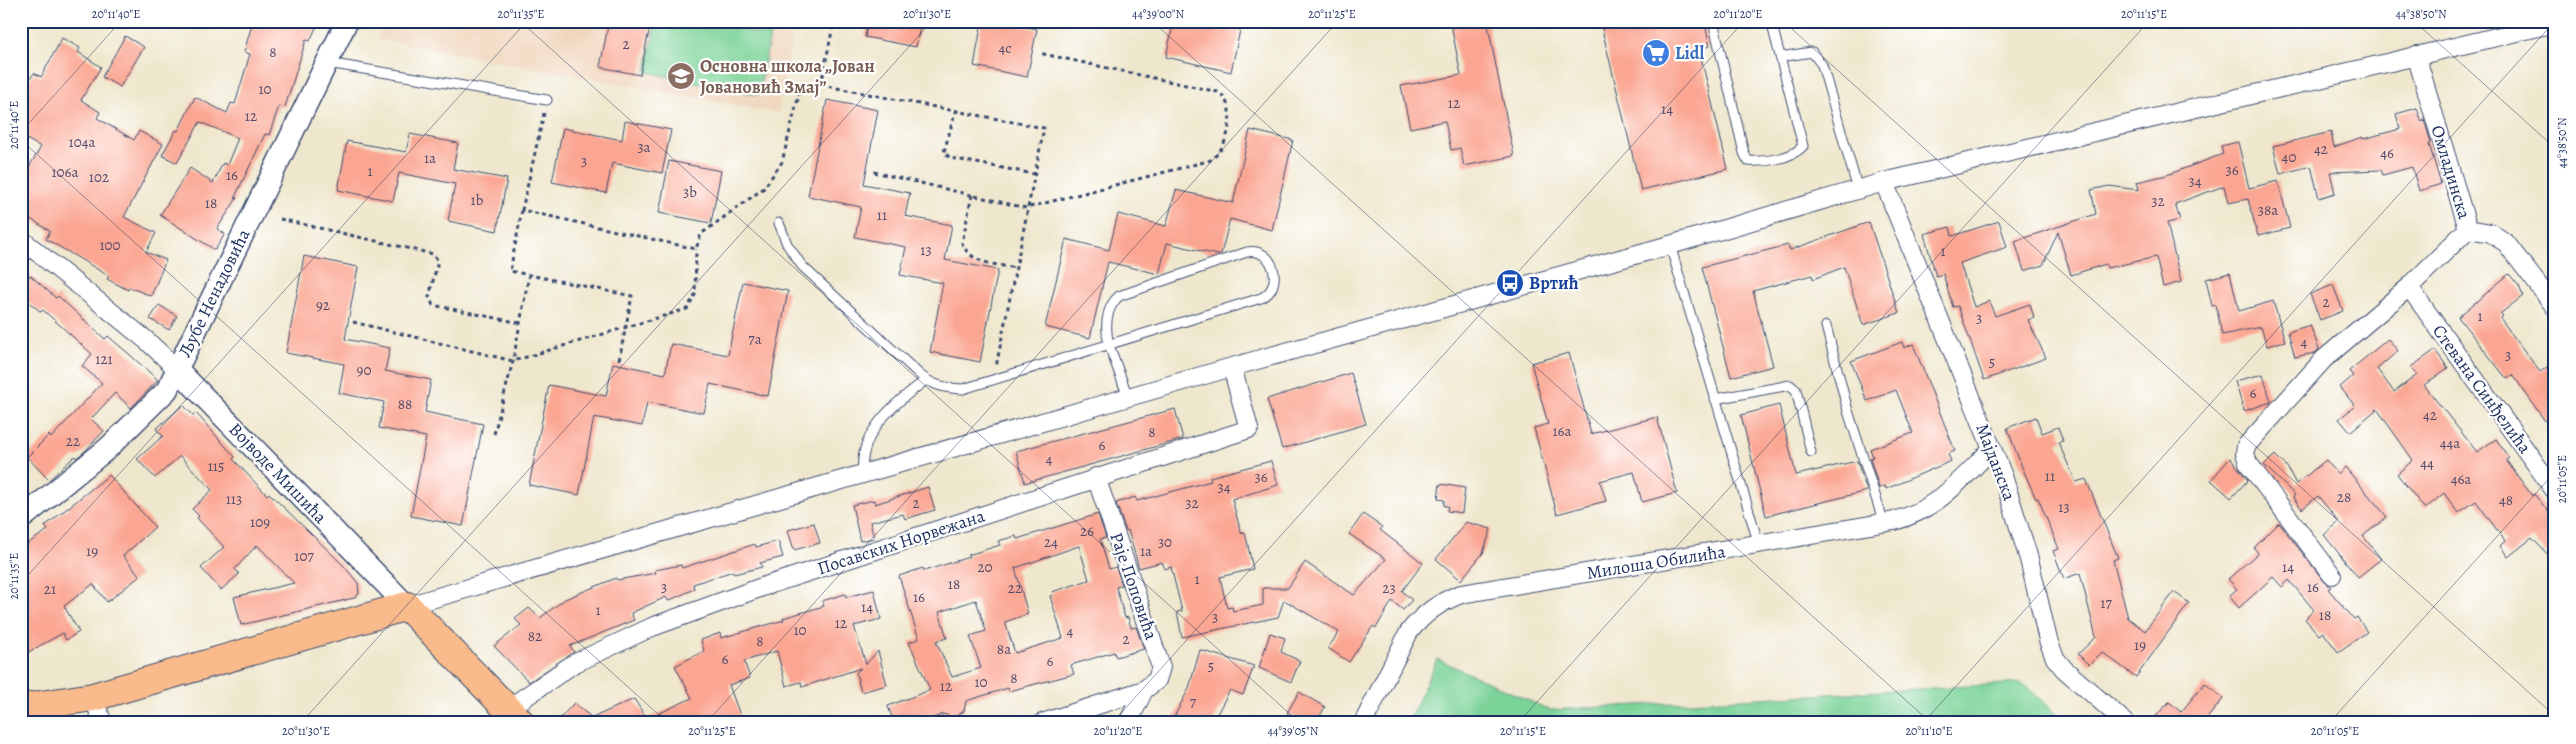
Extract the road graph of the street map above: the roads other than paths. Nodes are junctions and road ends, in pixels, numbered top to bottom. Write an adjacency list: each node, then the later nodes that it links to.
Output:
1 (347, 21): 7 (street, Љубе Ненадовића)
2 (1713, 21): 6 (lane)
3 (1772, 21): 6 (lane)
4 (2555, 23): 5 (street)
5 (2416, 55): 9 (street); 12 (street, Омладинска)
6 (1780, 57): 10 (lane)
7 (327, 62): 8 (lane); 20 (street, Љубе Ненадовића)
8 (547, 100)
9 (1884, 182): 10 (street); 24 (street, Мајданска)
10 (1858, 190): 14 (street)
11 (779, 223): 21 (lane)
12 (2468, 230): 15 (street); 16 (street, Омладинска)
13 (21, 239): 20 (street, Војводе Мишића)
14 (1670, 245): 19 (street); 23 (lane)
15 (2409, 287): 28 (street, Стевана Синђелића); 32 (street)
16 (2555, 307)
17 (1826, 326): 30 (lane)
18 (1110, 345): 18 (lane); 21 (lane); 22 (lane)
19 (1232, 367): 22 (street); 27 (street, Посавских Норвежана)
20 (177, 369): 29 (street, Љубе Ненадовића); 33 (street, Војводе Мишића)
21 (926, 380): 26 (lane)
22 (1128, 397): 26 (street)
23 (1715, 399): 25 (lane); 31 (lane)
24 (1992, 449): 30 (street, Милоша Обилића); 42 (street, Мајданска)
25 (1811, 452)
26 (863, 473): 33 (street)
27 (1096, 477): 34 (street, Раје Поповића); 37 (street, Посавских Норвежана)
28 (2555, 492)
29 (21, 519)
30 (1884, 523): 31 (street, Милоша Обилића)
31 (1759, 545): 41 (street, Милоша Обилића)
32 (2332, 575)
33 (407, 606): 35 (main road); 37 (main road, Војводе Мишића)
34 (1144, 690): 39 (street); 40 (street, Раје Поповића)
35 (93, 697): 36 (main road); 38 (street)
36 (21, 708)
37 (514, 716)
38 (103, 723)
39 (1042, 723)
40 (1128, 723)
41 (1363, 723)
42 (2126, 723)

